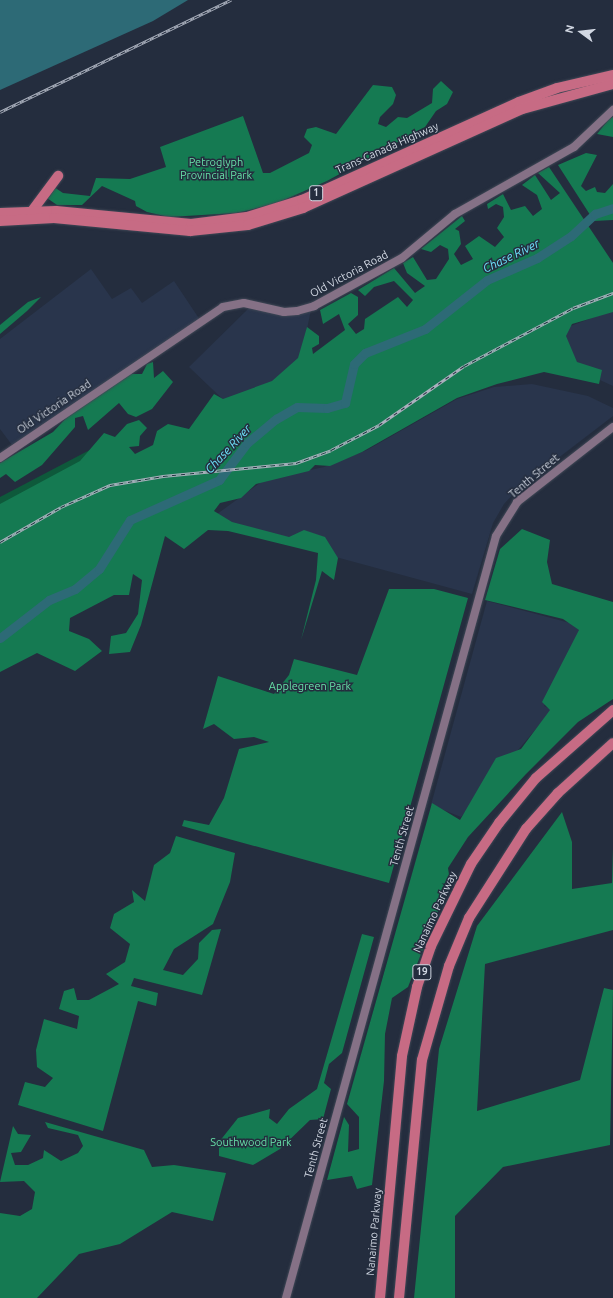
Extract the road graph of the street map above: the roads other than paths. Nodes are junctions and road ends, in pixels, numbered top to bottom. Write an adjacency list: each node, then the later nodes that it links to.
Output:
1 (613, 75): 5 (highway, Trans-Canada Highway / 1)
2 (613, 84): 7 (highway, Trans-Canada Highway / 1)
3 (613, 110): 9 (street, Old Victoria Road)
4 (58, 176): 5 (highway)
5 (32, 211): 6 (highway, Trans-Canada Highway / 1)
6 (0, 213)
7 (0, 221)
8 (613, 427): 12 (street, Tenth Street)
9 (0, 458)
10 (613, 710): 13 (highway, Nanaimo Parkway / 19)
11 (613, 743): 14 (highway, 19)
12 (286, 1298)
13 (380, 1298)
14 (399, 1298)

